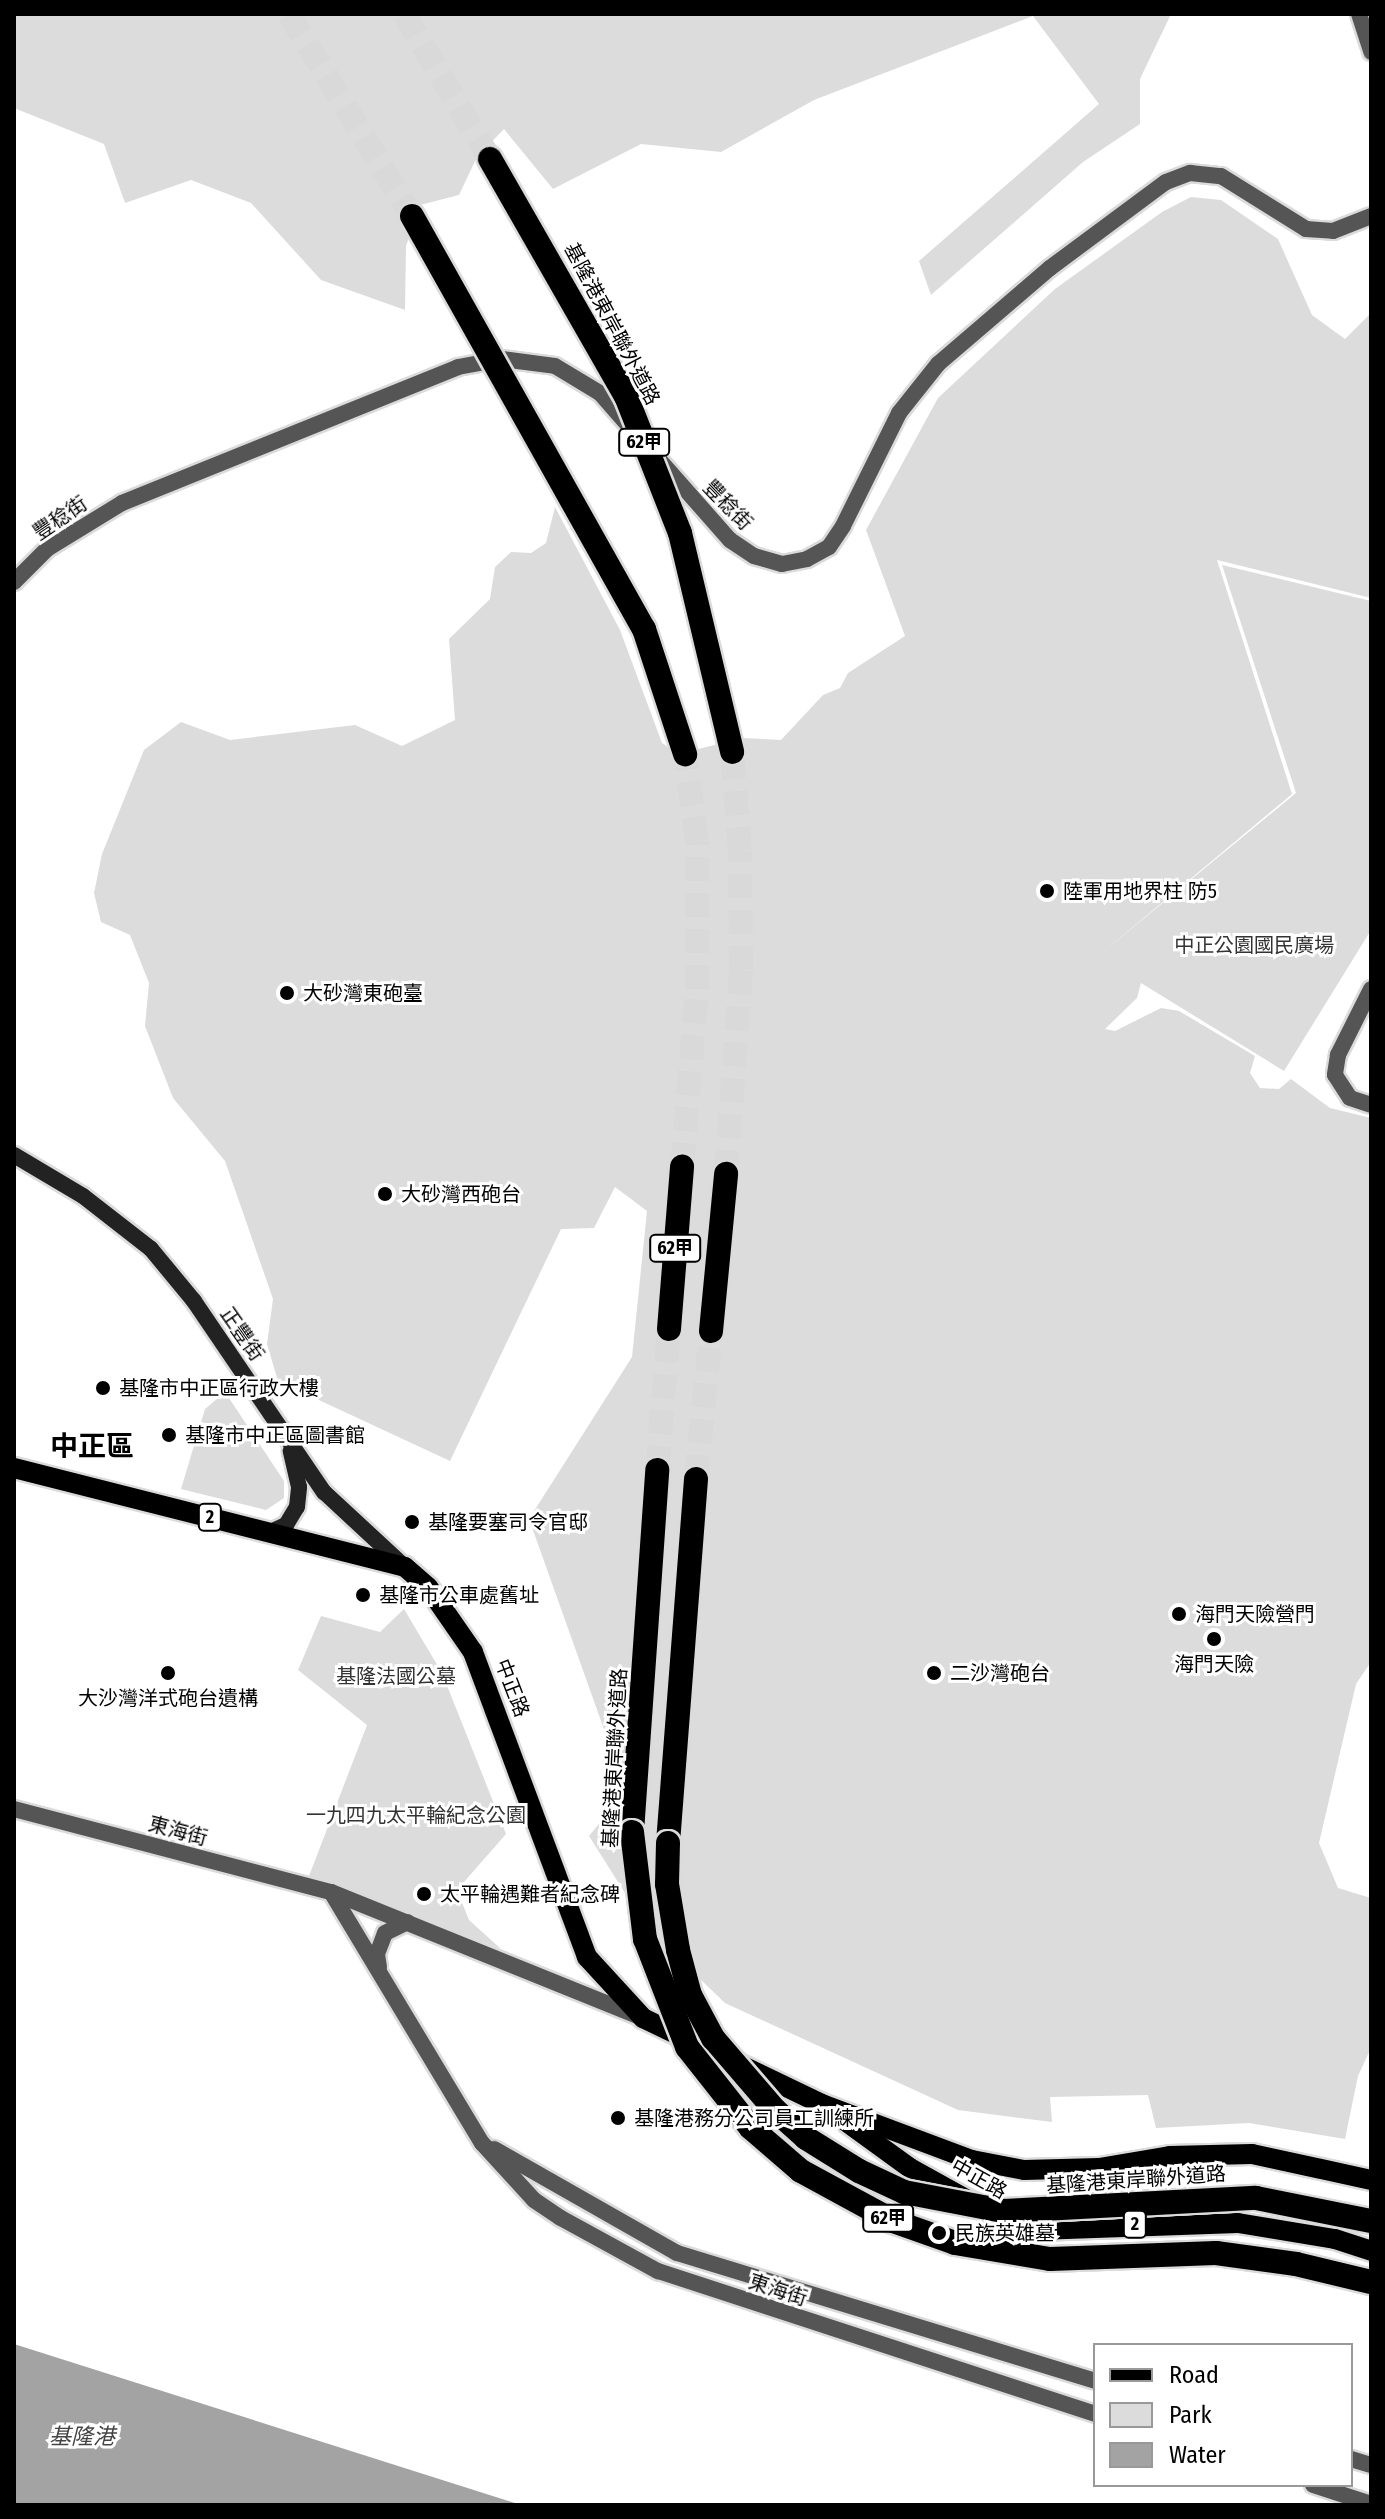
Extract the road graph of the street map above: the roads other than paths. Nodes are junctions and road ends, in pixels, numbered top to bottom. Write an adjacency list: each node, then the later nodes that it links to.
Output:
1 (1359, 14): 2 (street)
2 (1371, 52)
3 (490, 159): 7 (highway, 基隆港東岸聯外道路 / 62甲, bridge)
4 (412, 216): 8 (highway, bridge)
5 (1371, 216): 6 (street, 豐稔街)
6 (14, 582)
7 (732, 752)
8 (685, 754)
9 (1371, 989): 10 (street)
10 (1371, 1105)
11 (14, 1155): 16 (street, 正豐街)
12 (682, 1167): 14 (highway, 62甲)
13 (726, 1174): 15 (highway, 62甲)
14 (669, 1329)
15 (711, 1331)
16 (289, 1442): 20 (street); 21 (street, 正豐街)
17 (14, 1468): 20 (main road, 2)
18 (657, 1470): 32 (highway, 基隆港東岸聯外道路 / 62甲, bridge)
19 (696, 1479): 30 (highway, 基隆港東岸聯外道路 / 62甲, bridge)
20 (268, 1533): 21 (main road, 2)
21 (405, 1567): 26 (main road, 中正路 / 2)
22 (14, 1809): 23 (street, 東海街)
23 (331, 1892): 24 (street, 東海街); 25 (street, 東海街)
24 (408, 1922): 25 (street); 26 (street, 東海街)
25 (379, 1967): 28 (street, 東海街)
26 (643, 2018): 27 (main road, 中正路 / 2)
27 (822, 2104): 29 (main road, 中正路 / 2); 31 (main road, 中正路 / 2)
28 (482, 2143): 33 (street, 東海街); 34 (street, 東海街)
29 (1371, 2180)
30 (1371, 2221)
31 (1371, 2251)
32 (1371, 2282)
33 (1093, 2380)
34 (1093, 2413)
35 (1319, 2487): 36 (street)
36 (1371, 2504)

